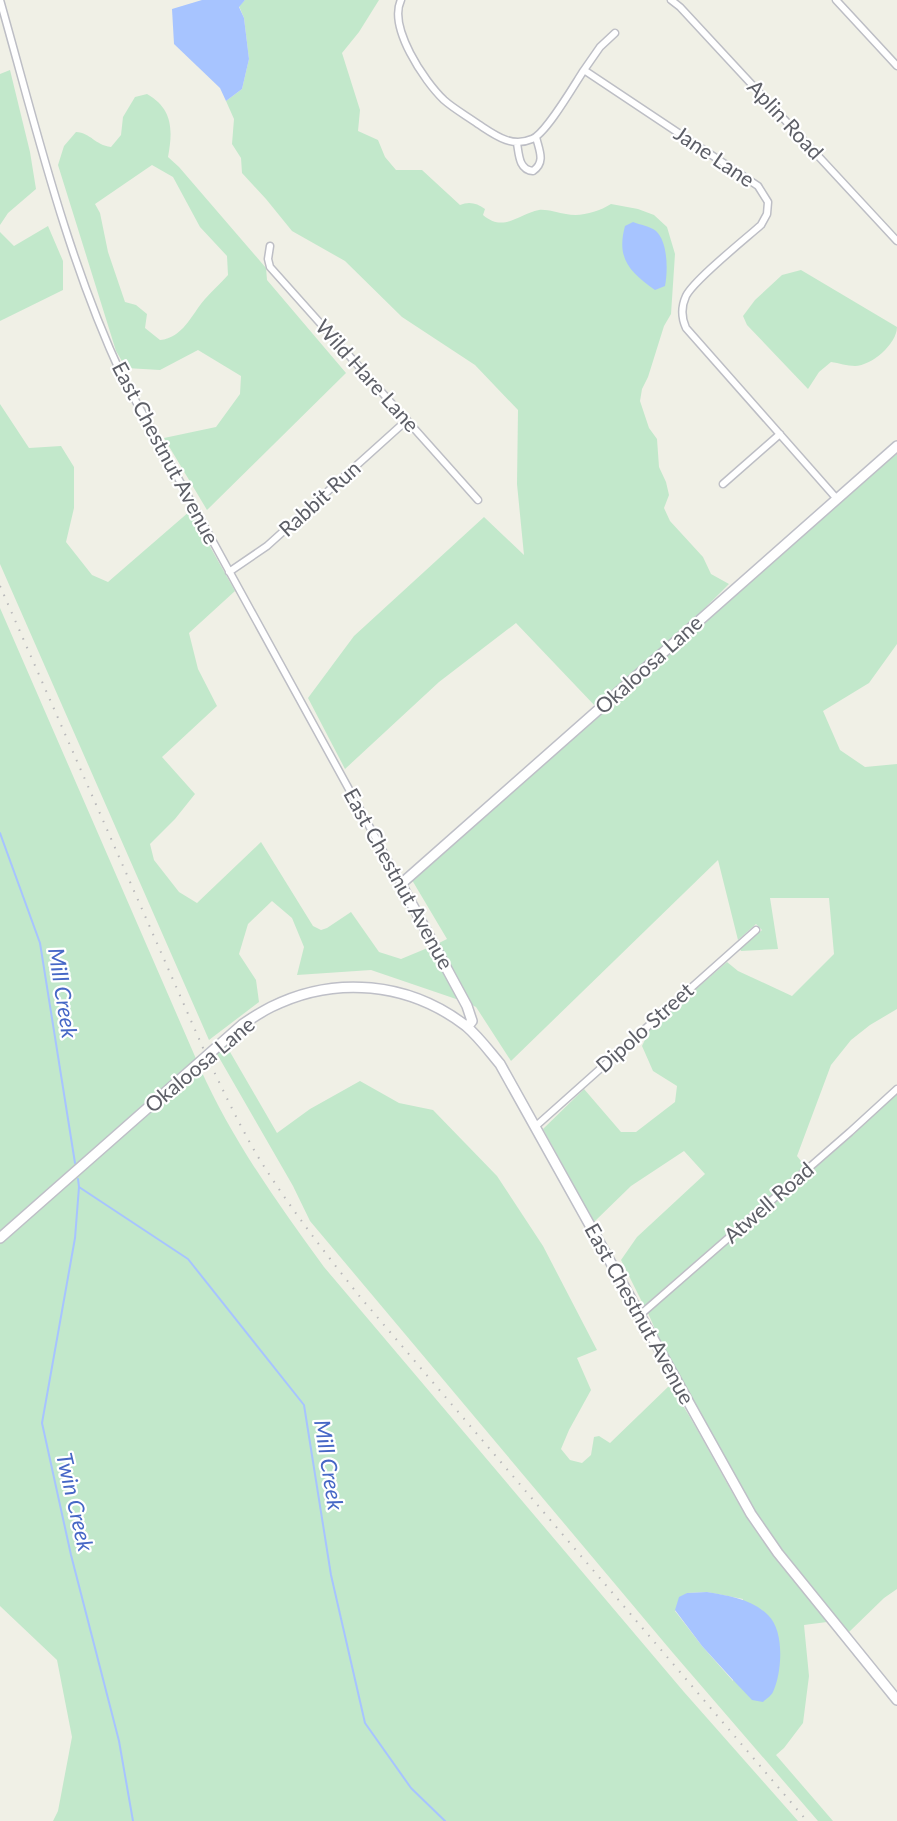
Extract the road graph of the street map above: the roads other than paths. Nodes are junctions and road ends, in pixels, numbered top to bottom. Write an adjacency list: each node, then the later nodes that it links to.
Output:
1 (0, 0): 18 (street, East Chestnut Avenue)
2 (401, 0): 9 (street)
3 (671, 0): 10 (street, Aplin Road)
4 (836, 0): 6 (street)
5 (615, 33): 7 (street)
6 (897, 66)
7 (584, 70): 8 (street); 13 (street, Jane Lane)
8 (536, 137): 9 (street); 9 (street)
9 (517, 143)
10 (897, 241)
11 (270, 246): 12 (street, Wild Hare Lane)
12 (407, 420): 17 (street, Wild Hare Lane); 18 (street, Rabbit Run)
13 (780, 434): 15 (street); 16 (street, Jane Lane)
14 (897, 446): 16 (street, Okaloosa Lane)
15 (723, 484)
16 (837, 499): 19 (street, Okaloosa Lane)
17 (478, 500)
18 (230, 572): 19 (street, East Chestnut Avenue)
19 (401, 884): 21 (street, East Chestnut Avenue)
20 (756, 930): 23 (street, Dipolo Street)
21 (467, 1027): 23 (street, East Chestnut Avenue); 24 (street, Okaloosa Lane)
22 (897, 1089): 25 (street, Atwell Road)
23 (536, 1126): 25 (street, East Chestnut Avenue)
24 (0, 1238)
25 (640, 1315): 26 (street, East Chestnut Avenue)
26 (897, 1700)

